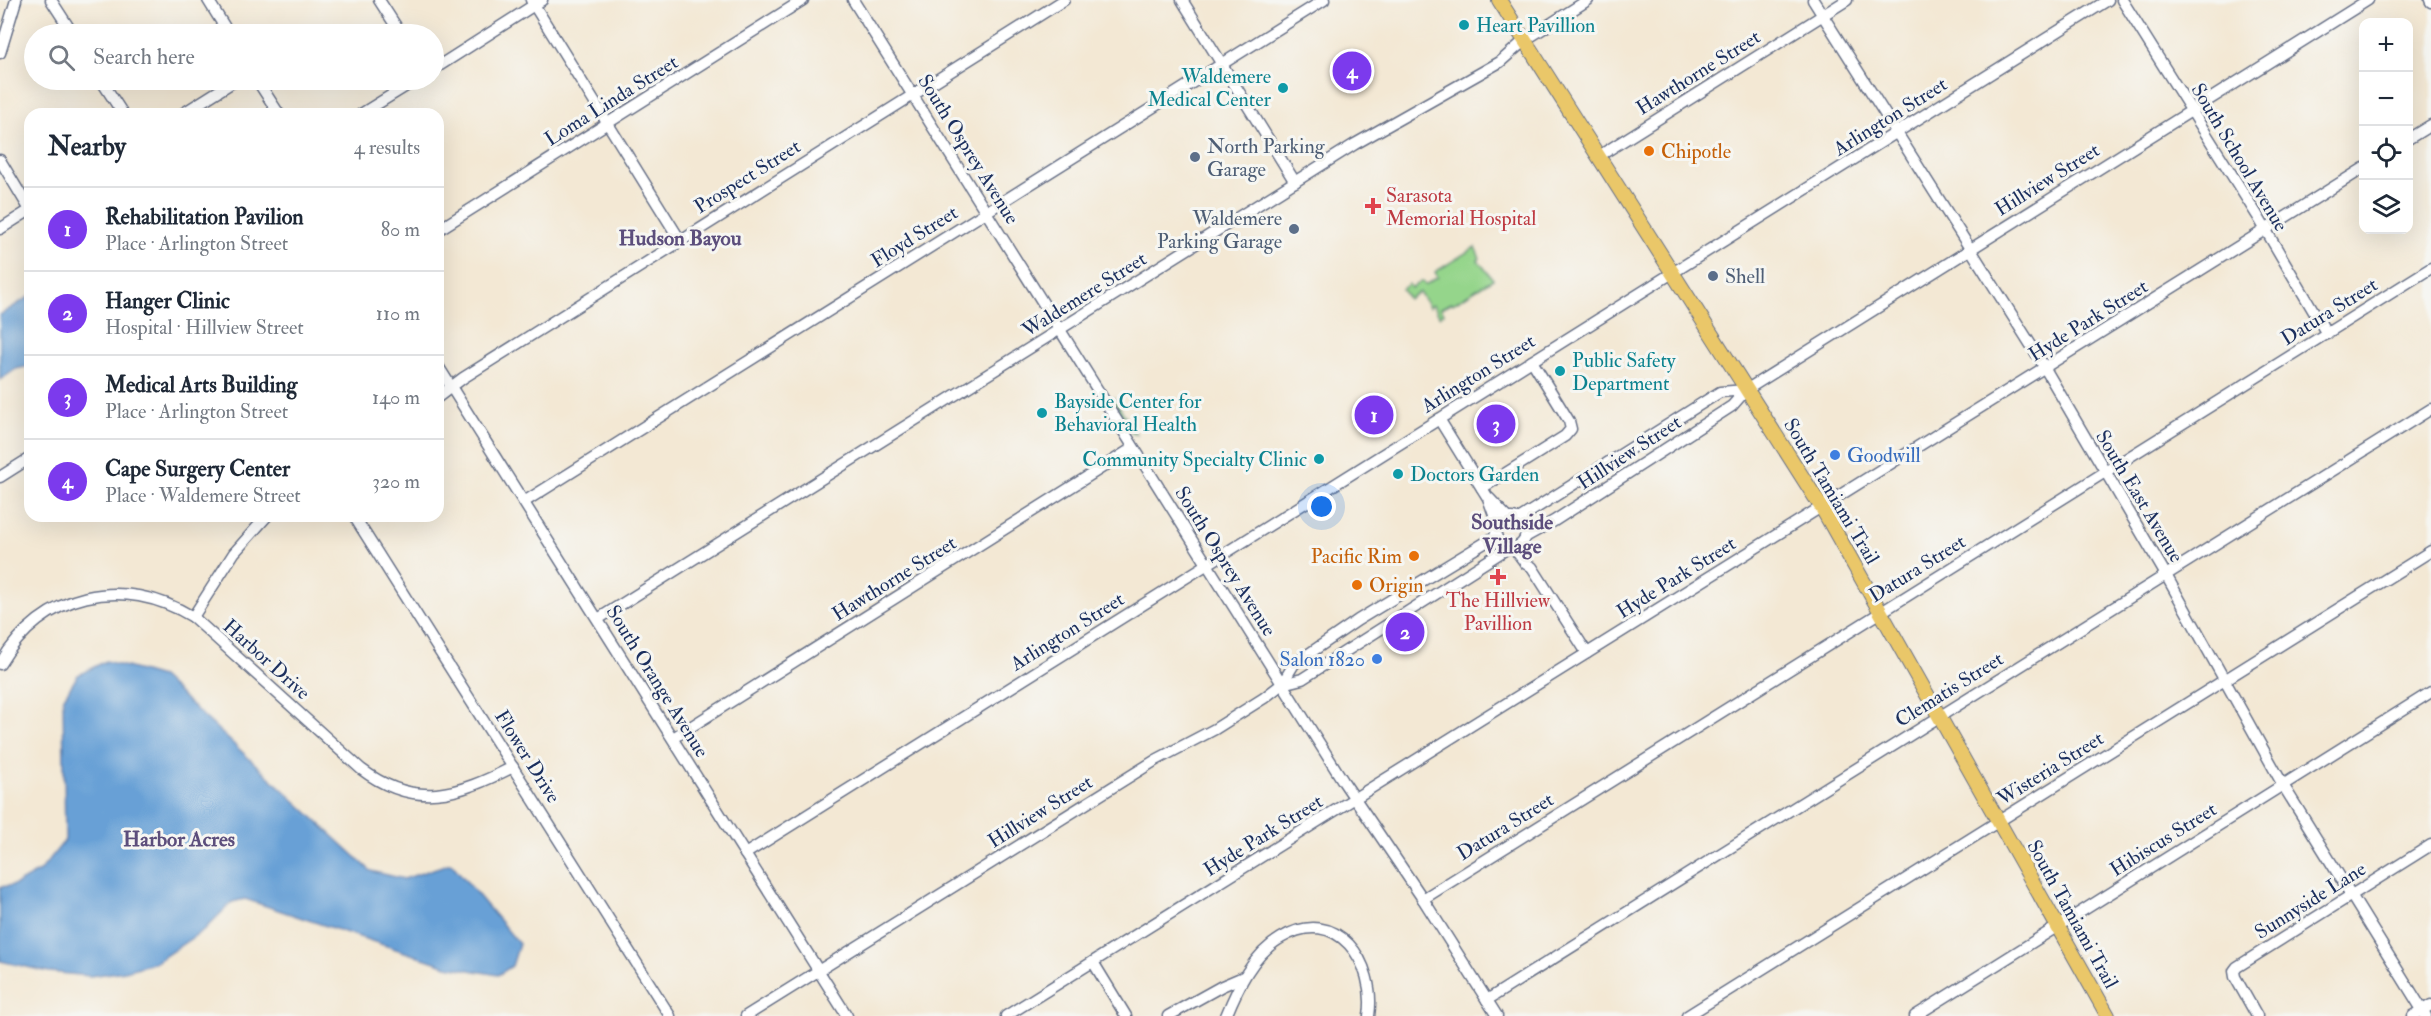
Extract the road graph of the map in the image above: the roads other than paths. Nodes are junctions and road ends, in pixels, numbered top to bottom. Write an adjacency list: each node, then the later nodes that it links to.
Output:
1 (16, 0): 23 (street)
2 (51, 0): 19 (street)
3 (208, 0): 20 (street)
4 (378, 0): 21 (street)
5 (803, 0): 36 (street, Loma Linda Street)
6 (853, 0): 30 (street, South Osprey Avenue)
7 (1064, 0): 30 (street, Prospect Street)
8 (1182, 0): 25 (street)
9 (1324, 0): 25 (street, Floyd Street)
10 (1499, 0): 22 (main road, South Tamiami Trail)
11 (1588, 0): 22 (street, Waldemere Street)
12 (1813, 0): 18 (street, South East Avenue)
13 (1848, 0): 18 (street, Hawthorne Street)
14 (2108, 0): 38 (street, Arlington Street)
15 (2122, 0): 35 (street, South School Avenue)
16 (2368, 0): 35 (street, Hillview Street)
17 (536, 2): 24 (street); 36 (street)
18 (1823, 16): 38 (street, South East Avenue); 40 (street, Hawthorne Street)
19 (67, 24)
20 (223, 24)
21 (394, 24)
22 (1524, 40): 40 (main road, South Tamiami Trail); 43 (street, Waldemere Street)
23 (0, 53)
24 (444, 62)
25 (1222, 64): 43 (street); 45 (street, Floyd Street)
26 (107, 90): 31 (street)
27 (220, 90): 32 (street)
28 (263, 90): 33 (street)
29 (400, 90): 34 (street)
30 (913, 95): 45 (street, South Osprey Avenue); 50 (street, Prospect Street)
31 (119, 108)
32 (192, 108)
33 (275, 108)
34 (371, 108)
35 (2191, 110): 49 (street, South School Avenue); 51 (street, Hillview Street)
36 (608, 123): 47 (street, Loma Linda Street); 50 (street)
37 (2431, 125): 39 (street)
38 (1897, 133): 51 (street, South East Avenue); 53 (street, Arlington Street)
39 (2413, 136)
40 (1599, 156): 53 (main road, South Tamiami Trail)
41 (0, 160): 44 (street)
42 (2359, 171): 49 (street, Hyde Park Street)
43 (1295, 182): 54 (street, Waldemere Street)
44 (24, 200)
45 (987, 211): 54 (street, South Osprey Avenue); 69 (street, Floyd Street)
46 (24, 214): 48 (street)
47 (444, 226)
48 (0, 229)
49 (2265, 230): 55 (street, South School Avenue); 57 (street, Hyde Park Street)
50 (680, 240): 59 (street, Prospect Street)
51 (1969, 250): 57 (street, South East Avenue); 60 (street, Hillview Street)
52 (2431, 268): 55 (street, Datura Street)
53 (1673, 273): 56 (street, Arlington Street); 60 (main road, South Tamiami Trail)
54 (1060, 330): 64 (street, South Osprey Avenue); 81 (street, Waldemere Street)
55 (2327, 334): 66 (street, Datura Street)
56 (1532, 361): 63 (street, Arlington Street); 68 (street)
57 (2045, 369): 66 (street, South East Avenue); 70 (street, Hyde Park Street)
58 (444, 376): 59 (street, South Orange Avenue)
59 (451, 387): 61 (street); 69 (street, South Orange Avenue)
60 (1746, 390): 70 (main road, South Tamiami Trail); 71 (street, Hillview Street); 75 (street, Hillview Street)
61 (444, 393)
62 (2431, 409): 78 (street, Clematis Street)
63 (1439, 419): 68 (street); 77 (street, Arlington Street)
64 (1133, 448): 77 (street, South Osprey Avenue); 88 (street, Hawthorne Street)
65 (24, 462): 67 (street)
66 (2105, 473): 78 (street, South East Avenue); 79 (street, Datura Street)
67 (0, 477)
68 (1485, 493): 71 (street); 74 (street)
69 (524, 502): 81 (street, South Orange Avenue)
70 (1822, 508): 79 (main road, South Tamiami Trail); 82 (street, Hyde Park Street)
71 (1513, 519): 74 (street); 75 (street)
72 (262, 522): 80 (street)
73 (358, 522): 89 (street, Flower Drive)
74 (1497, 531): 75 (street); 85 (street, Hillview Street)
75 (1518, 544): 82 (street); 85 (street, Hillview Street)
76 (2431, 551): 84 (street, Wisteria Street)
77 (1207, 564): 85 (street, South Osprey Avenue); 94 (street, Arlington Street)
78 (2166, 575): 84 (street, South East Avenue); 87 (street, Clematis Street)
79 (1881, 612): 87 (main road, South Tamiami Trail); 96 (street, Datura Street)
80 (193, 617): 83 (street, Harbor Drive); 89 (street, Harbor Drive)
81 (598, 619): 88 (street, South Orange Avenue)
82 (1587, 653): 91 (street, Hyde Park Street)
83 (0, 664)
84 (2224, 681): 90 (street, South East Avenue); 92 (street, Wisteria Street)
85 (1282, 684): 91 (street, South Osprey Avenue); 99 (street, Hillview Street)
86 (2431, 692): 90 (street, Hibiscus Street)
87 (1940, 717): 92 (main road, South Tamiami Trail); 101 (street, Clematis Street)
88 (673, 738): 94 (street, South Orange Avenue)
89 (513, 767): 104 (street, Flower Drive)
90 (2283, 785): 95 (street, South East Avenue); 97 (street, Hibiscus Street)
91 (1354, 798): 96 (street, South Osprey Avenue); 98 (street, Hyde Park Street)
92 (1998, 822): 97 (main road, South Tamiami Trail); 112 (street, Wisteria Street)
93 (2431, 845): 95 (street, Sunnyside Lane)
94 (745, 854): 99 (street, South Orange Avenue)
95 (2350, 896): 102 (street, South East Avenue); 115 (street, Sunnyside Lane)
96 (1423, 899): 101 (street, South Osprey Avenue)
97 (2058, 927): 113 (street, Hibiscus Street); 114 (main road, South Tamiami Trail)
98 (1093, 962): 107 (street, Hyde Park Street); 108 (street)
99 (819, 971): 105 (street, Hillview Street); 106 (street, South Orange Avenue)
100 (1243, 977): 103 (street); 109 (street); 110 (street)
101 (1487, 1000): 111 (street, South Osprey Avenue)
102 (2423, 1012)
103 (1372, 1015)
104 (670, 1016)
105 (746, 1016)
106 (847, 1016)
107 (1006, 1016)
108 (1126, 1016)
109 (1168, 1016)
110 (1226, 1016)
111 (1497, 1016)
112 (1687, 1016)
113 (1915, 1016)
114 (2108, 1016)
115 (2257, 1016)

